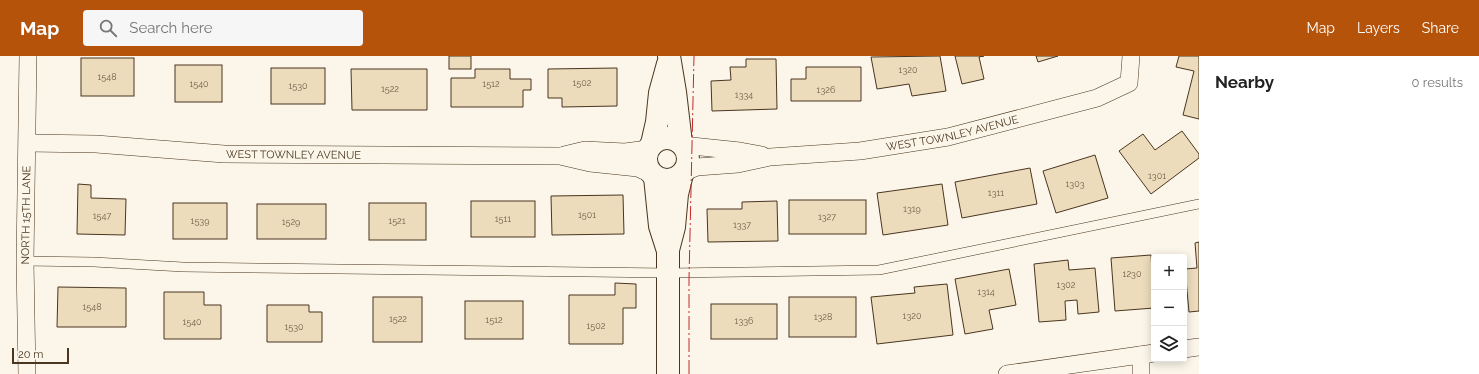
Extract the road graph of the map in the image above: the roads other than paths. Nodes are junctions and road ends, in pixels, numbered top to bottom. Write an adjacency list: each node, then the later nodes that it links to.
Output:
1 (28, 56): 4 (street, NORTH 15TH LANE)
2 (1131, 56): 8 (street, WEST TOWNLEY AVENUE)
3 (669, 58): 5 (street); 6 (street)
4 (28, 143): 7 (street, WEST TOWNLEY AVENUE); 13 (street, NORTH 15TH LANE)
5 (682, 144): 6 (street); 8 (street, WEST TOWNLEY AVENUE); 9 (street)
6 (650, 146): 7 (street, WEST TOWNLEY AVENUE); 10 (street)
7 (560, 156): 10 (street, WEST TOWNLEY AVENUE)
8 (770, 157): 9 (street, WEST TOWNLEY AVENUE)
9 (683, 173): 10 (street); 12 (street)
10 (653, 175): 12 (street)
11 (1199, 204): 14 (lane)
12 (668, 251): 14 (street)
13 (25, 261): 14 (lane); 18 (street, NORTH 15TH LANE)
14 (668, 272): 19 (street)
15 (1199, 347): 16 (street)
16 (1187, 349)
17 (1148, 354): 20 (street); 21 (street)
18 (27, 374)
19 (668, 374)
20 (1007, 374)
21 (1141, 374)

